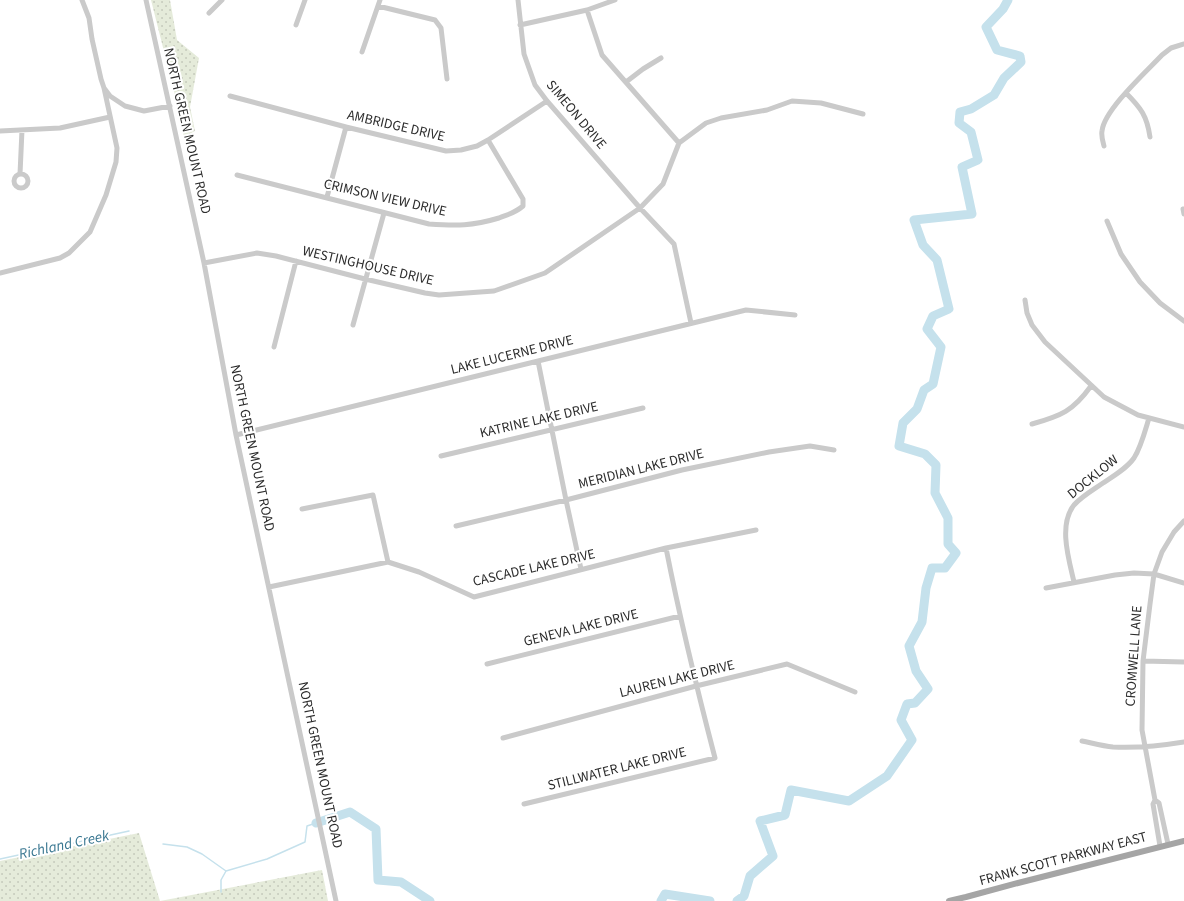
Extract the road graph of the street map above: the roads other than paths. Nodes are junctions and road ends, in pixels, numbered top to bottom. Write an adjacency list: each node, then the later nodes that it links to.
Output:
1 (82, 0): 18 (street)
2 (146, 0): 22 (street, NORTH GREEN MOUNT ROAD)
3 (222, 0): 10 (street)
4 (305, 0): 11 (street)
5 (380, 0): 8 (street)
6 (518, 0): 12 (street, SIMEON DRIVE)
7 (616, 0): 9 (street)
8 (378, 6): 14 (street); 16 (street)
9 (587, 10): 12 (street); 17 (street)
10 (209, 13)
11 (296, 25)
12 (520, 25): 21 (street, SIMEON DRIVE)
13 (1184, 44): 19 (street)
14 (362, 52)
15 (661, 58): 17 (street)
16 (447, 78)
17 (626, 82): 30 (street)
18 (104, 88): 22 (street); 24 (street)
19 (1126, 93): 28 (street); 31 (street)
20 (230, 96): 25 (street, AMBRIDGE DRIVE)
21 (547, 101): 29 (street, AMBRIDGE DRIVE); 35 (street, SIMEON DRIVE)
22 (170, 106): 39 (street, NORTH GREEN MOUNT ROAD)
23 (863, 114): 30 (street)
24 (110, 117): 26 (street); 40 (street)
25 (346, 127): 29 (street, AMBRIDGE DRIVE); 34 (street)
26 (22, 130): 27 (street); 32 (street)
27 (0, 131)
28 (1150, 136)
29 (488, 140): 36 (street, CRIMSON VIEW DRIVE)
30 (679, 143): 35 (street, WESTINGHOUSE DRIVE)
31 (1104, 146)
32 (20, 174)
33 (237, 175): 34 (street, CRIMSON VIEW DRIVE)
34 (327, 197): 36 (street, CRIMSON VIEW DRIVE)
35 (640, 208): 41 (street, WESTINGHOUSE DRIVE); 45 (street, SIMEON DRIVE)
36 (384, 213): 41 (street)
37 (1107, 221): 44 (street)
38 (296, 261): 39 (street, WESTINGHOUSE DRIVE); 41 (street, WESTINGHOUSE DRIVE); 47 (street)
39 (204, 263): 55 (street, NORTH GREEN MOUNT ROAD)
40 (0, 273)
41 (365, 279): 46 (street)
42 (1025, 300): 49 (street)
43 (795, 315): 45 (street, LAKE LUCERNE DRIVE)
44 (1184, 321)
45 (691, 323): 48 (street, LAKE LUCERNE DRIVE)
46 (353, 325)
47 (274, 347)
48 (538, 361): 54 (street); 55 (street, LAKE LUCERNE DRIVE)
49 (1091, 386): 51 (street); 52 (street)
50 (643, 408): 54 (street, KATRINE LAKE DRIVE)
51 (1149, 418): 53 (street); 67 (street, DOCKLOW)
52 (1032, 424)
53 (1184, 427)
54 (552, 430): 57 (street, KATRINE LAKE DRIVE); 58 (street)
55 (236, 434): 69 (street, NORTH GREEN MOUNT ROAD)
56 (834, 450): 58 (street, MERIDIAN LAKE DRIVE)
57 (441, 456)
58 (566, 500): 61 (street, MERIDIAN LAKE DRIVE); 65 (street)
59 (302, 509): 64 (street)
60 (1184, 521): 66 (street, CROMWELL LANE)
61 (456, 526)
62 (756, 530): 63 (street, CASCADE LAKE DRIVE)
63 (666, 548): 65 (street, CASCADE LAKE DRIVE); 71 (street)
64 (388, 562): 65 (street, CASCADE LAKE DRIVE); 69 (street, CASCADE LAKE DRIVE)
65 (581, 569)
66 (1154, 574): 67 (street); 68 (street); 72 (street, CROMWELL LANE)
67 (1074, 582): 70 (street)
68 (1184, 583)
69 (269, 587): 86 (street, NORTH GREEN MOUNT ROAD)
70 (1046, 588)
71 (680, 616): 74 (street, GENEVA LAKE DRIVE); 75 (street)
72 (1143, 661): 73 (street); 80 (street, CROMWELL LANE)
73 (1184, 662)
74 (487, 664)
75 (696, 686): 76 (street, LAUREN LAKE DRIVE); 77 (street, LAUREN LAKE DRIVE); 82 (street, STILLWATER LAKE DRIVE)
76 (855, 692)
77 (503, 738)
78 (1082, 741): 80 (street)
79 (1184, 742): 80 (street)
80 (1146, 747): 81 (street, CROMWELL LANE)
81 (1155, 800): 84 (street, CROMWELL LANE); 85 (street, CROMWELL LANE)
82 (524, 804)
83 (1184, 841): 84 (main road, FRANK SCOTT PARKWAY EAST)
84 (1168, 844): 85 (main road, FRANK SCOTT PARKWAY EAST)
85 (1160, 846): 87 (main road, FRANK SCOTT PARKWAY EAST)
86 (336, 901)
87 (949, 901)

